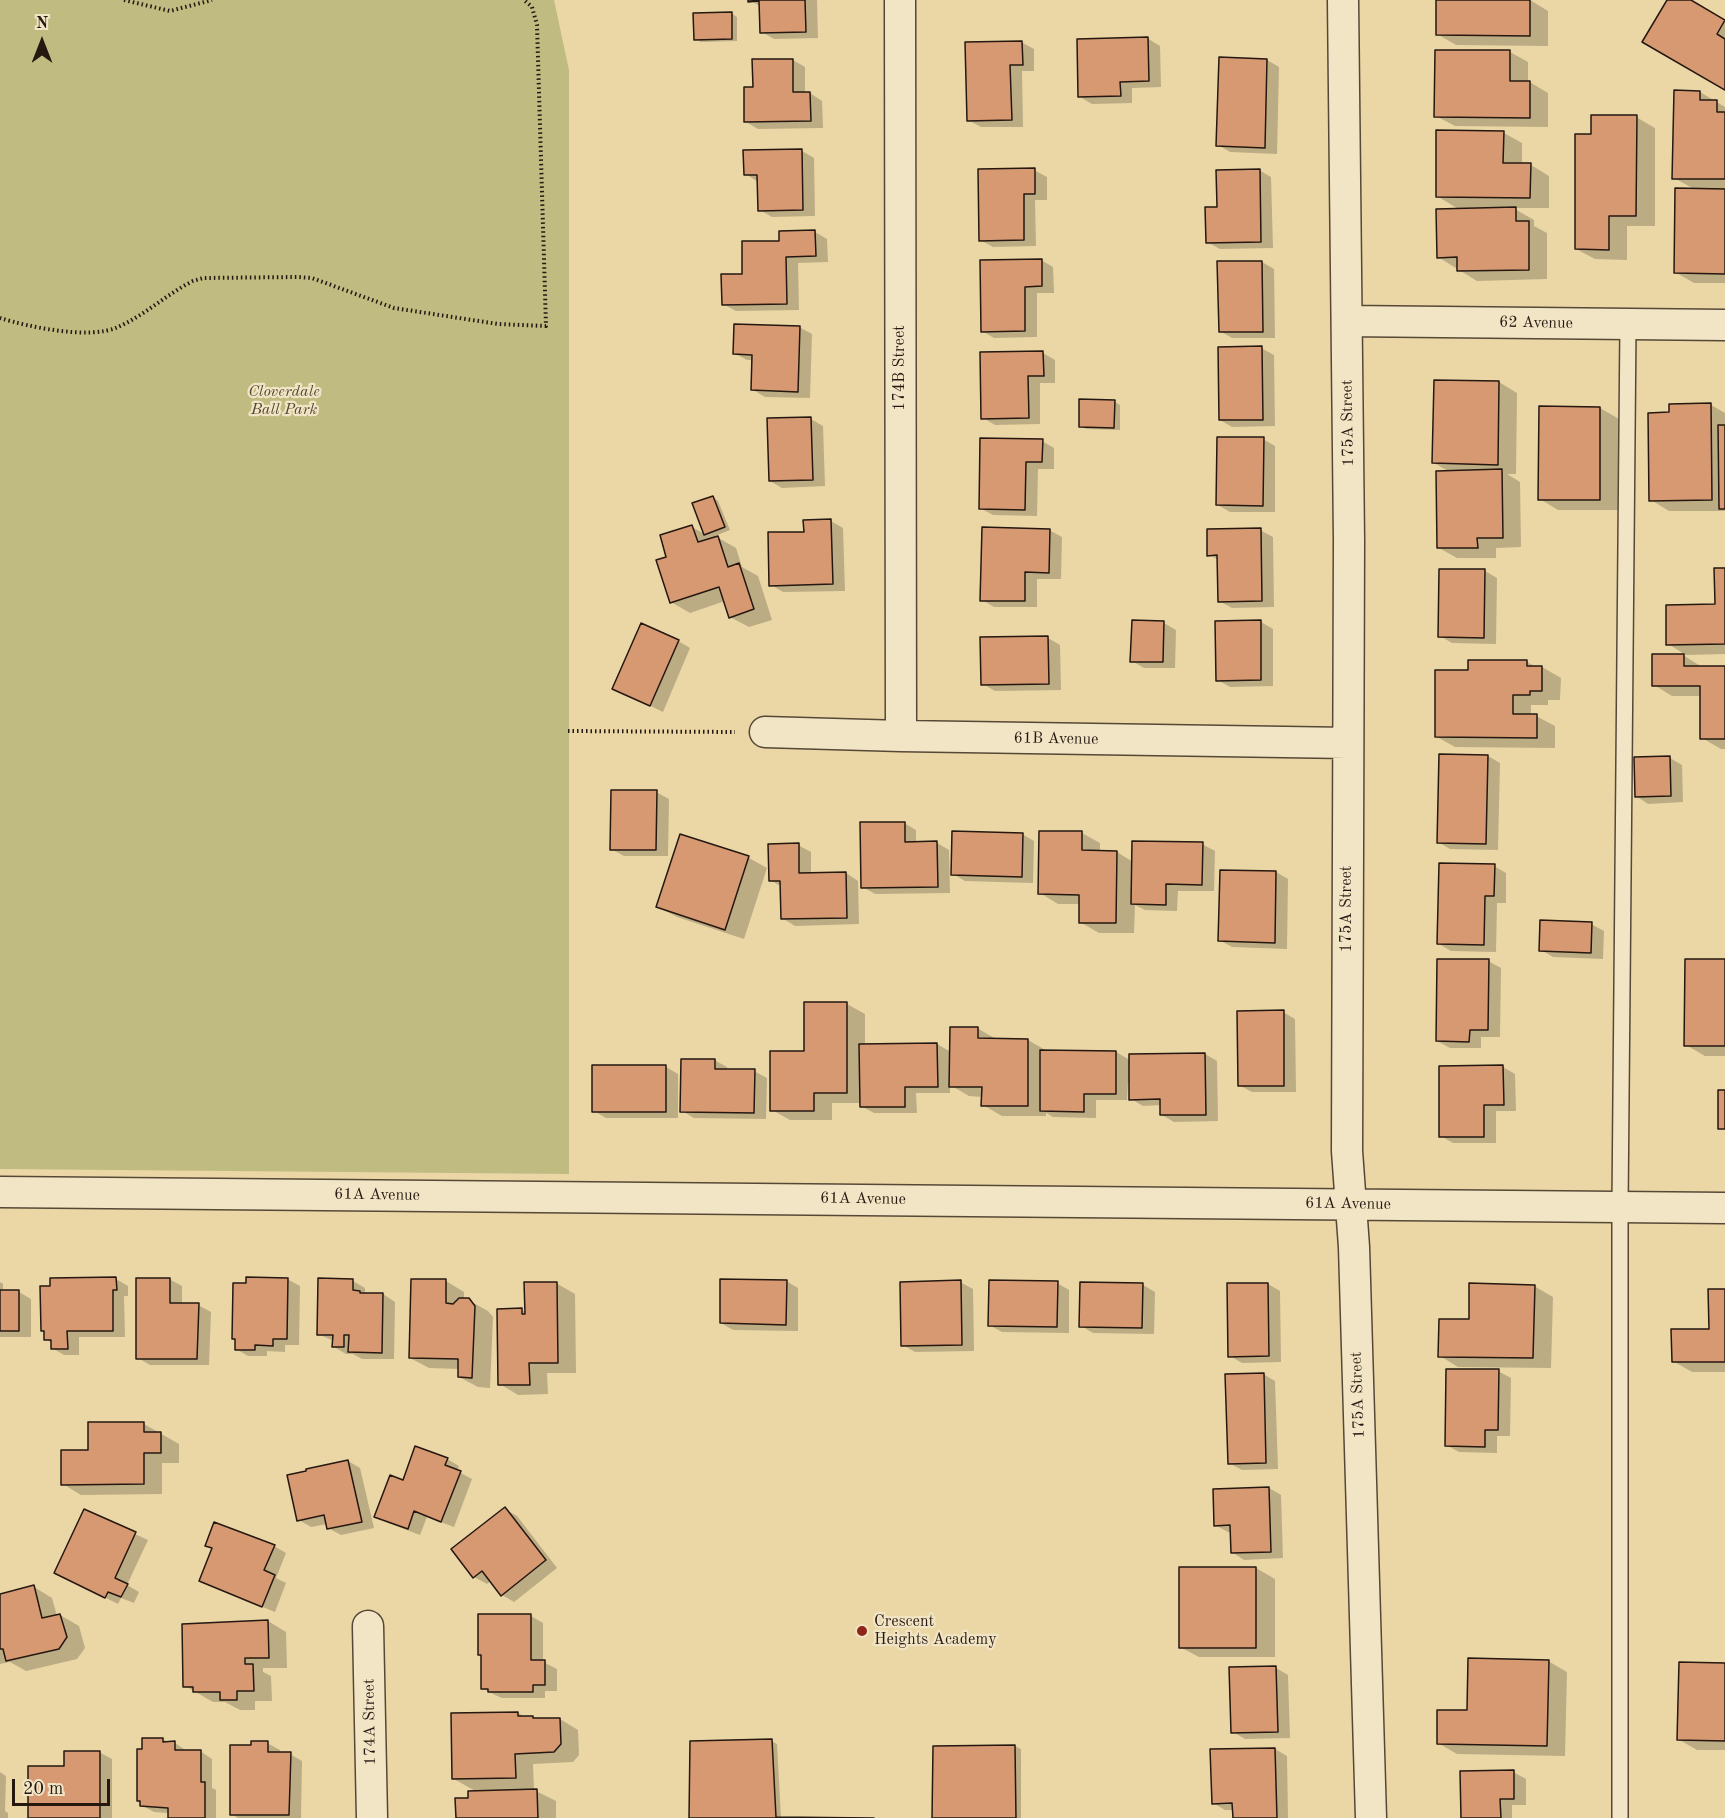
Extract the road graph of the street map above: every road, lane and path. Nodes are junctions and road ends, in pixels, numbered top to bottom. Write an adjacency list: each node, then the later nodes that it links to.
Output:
1 (124, 0): 2 (path)
2 (212, 0)
3 (524, 0): 6 (path)
4 (900, 0): 12 (street, 174B Street)
5 (1343, 0): 7 (street, 175A Street)
6 (0, 318)
7 (1347, 321): 8 (street, 62 Avenue); 13 (street, 175A Street)
8 (1628, 324): 9 (street, 62 Avenue); 16 (lane)
9 (1725, 325)
10 (568, 731): 11 (path)
11 (765, 732): 12 (street, 61B Avenue)
12 (901, 736): 13 (street, 61B Avenue)
13 (1348, 743): 15 (street, 175A Street)
14 (0, 1192): 15 (street, 61A Avenue)
15 (1350, 1204): 16 (street, 61A Avenue); 20 (street, 175A Street)
16 (1620, 1206): 17 (street, 61A Avenue); 21 (lane)
17 (1725, 1208)
18 (368, 1626): 19 (street, 174A Street)
19 (372, 1818)
20 (1371, 1818)
21 (1620, 1818)

